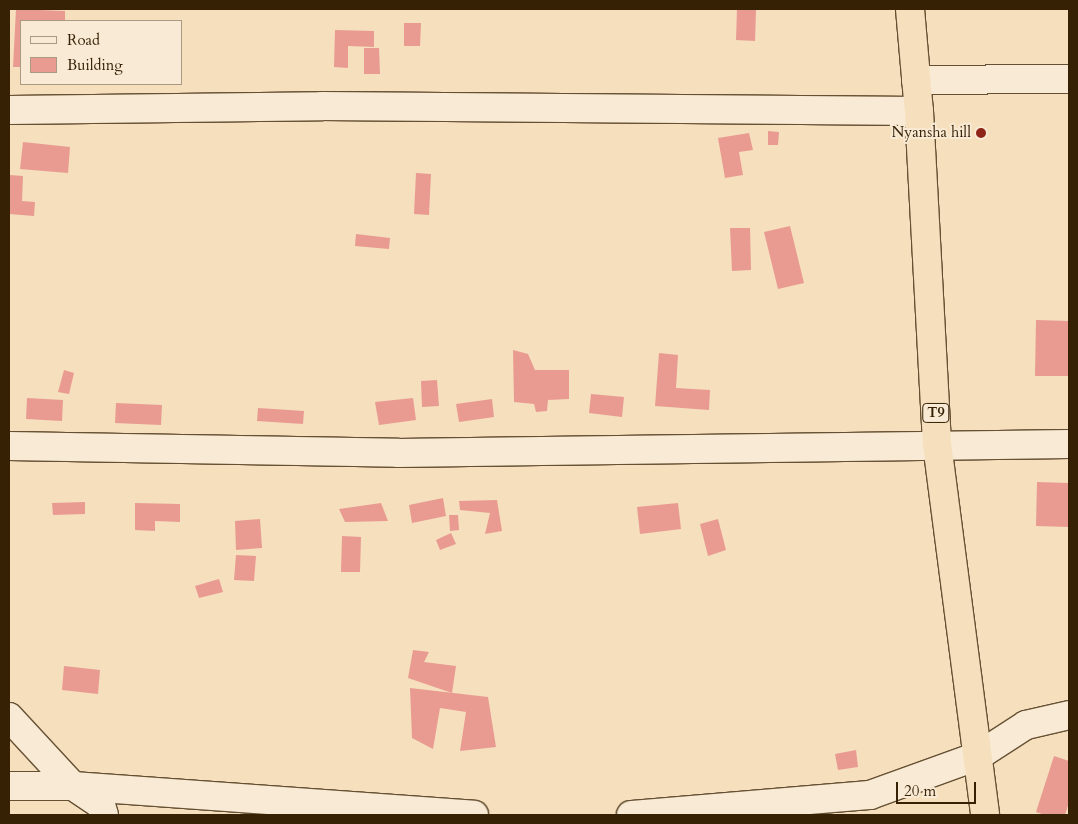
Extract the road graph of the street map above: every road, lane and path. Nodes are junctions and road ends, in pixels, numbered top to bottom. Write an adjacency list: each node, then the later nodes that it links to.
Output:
1 (910, 9): 3 (highway, T9)
2 (1069, 79): 3 (street)
3 (916, 80): 5 (highway, T9)
4 (9, 110): 5 (street)
5 (919, 111): 6 (highway, T9)
6 (937, 444): 7 (street); 8 (street); 11 (highway, T9)
7 (1069, 444)
8 (9, 446)
9 (1069, 715): 11 (street)
10 (9, 717): 13 (street)
11 (978, 756): 16 (street); 17 (highway, T9)
12 (9, 786): 13 (street)
13 (72, 786): 14 (street); 15 (street)
14 (104, 815)
15 (474, 815)
16 (631, 815)
17 (985, 815)

